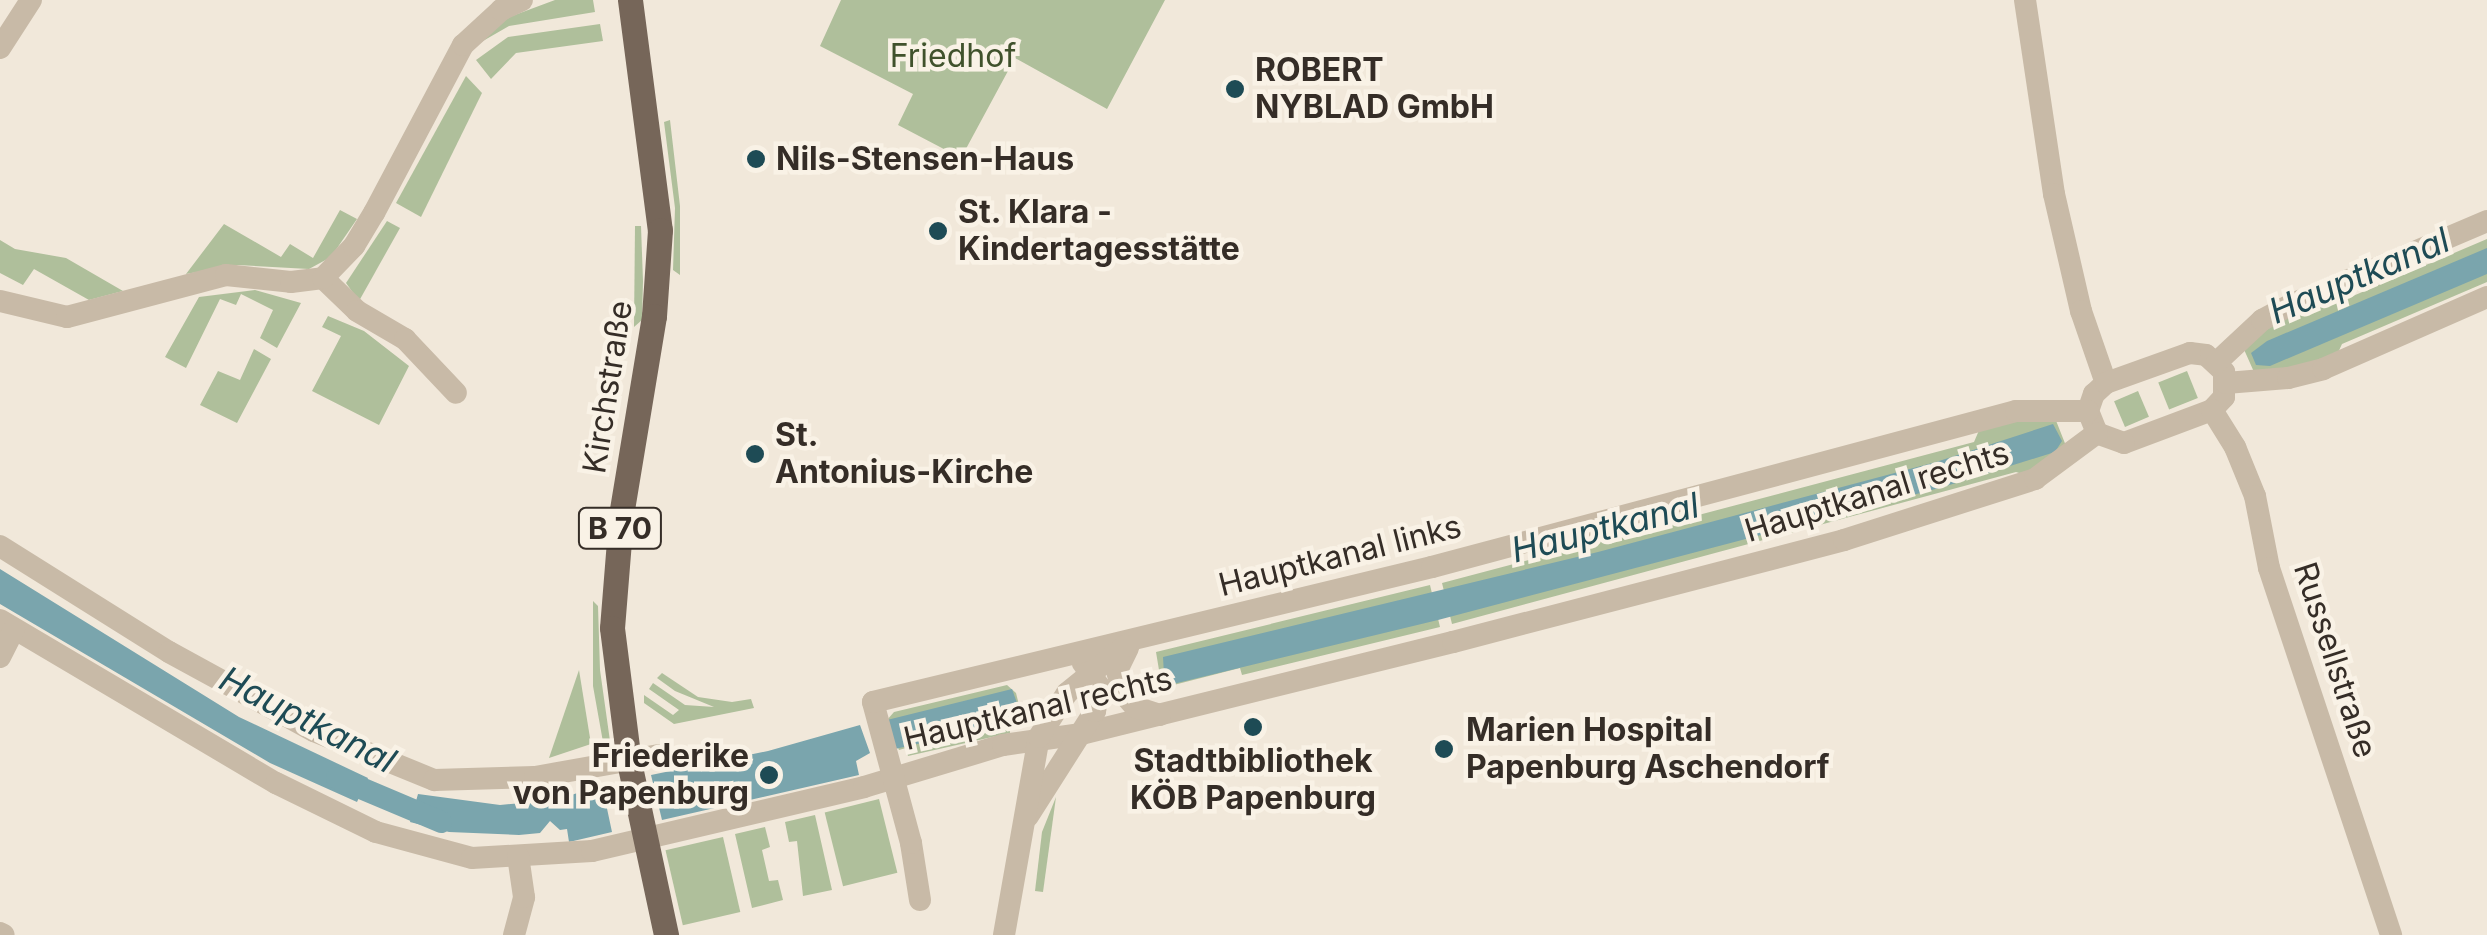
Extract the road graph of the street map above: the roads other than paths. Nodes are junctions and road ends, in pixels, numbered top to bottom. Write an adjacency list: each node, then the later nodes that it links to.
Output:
1 (31, 0): 5 (street)
2 (522, 0): 7 (street)
3 (630, 0): 26 (main road, Kirchstraße / B 70)
4 (2025, 0): 11 (street)
5 (0, 48)
6 (2487, 221): 10 (street)
7 (323, 278): 9 (street); 12 (street)
8 (2487, 297): 10 (street)
9 (0, 302)
10 (2222, 372): 11 (street); 13 (street)
11 (2106, 383): 14 (street)
12 (456, 394)
13 (2212, 410): 15 (street); 35 (street, Russellstraße)
14 (2088, 411): 15 (street); 18 (street, Hauptkanal links)
15 (2097, 433): 22 (street, Hauptkanal rechts)
16 (0, 546): 26 (street)
17 (7, 624): 20 (street, Hauptkanal rechts); 30 (street, Hauptkanal rechts)
18 (1132, 640): 19 (street, Hauptkanal links); 21 (street, Hauptkanal links); 22 (street)
19 (1074, 654): 21 (street); 27 (street, Hauptkanal links)
20 (0, 658)
21 (1093, 672): 23 (street); 24 (street, Hauptkanal links)
22 (1160, 715): 23 (street, Hauptkanal rechts)
23 (1081, 734): 24 (street, Hauptkanal rechts); 28 (street)
24 (1040, 737): 27 (street, Hauptkanal rechts); 28 (street, Hauptkanal links)
25 (660, 755): 26 (street)
26 (628, 762): 29 (main road, Kirchstraße / B 70)
27 (892, 777): 29 (street, Hauptkanal rechts); 31 (street)
28 (1026, 818): 34 (street, Hauptkanal links)
29 (646, 842): 30 (street, Hauptkanal rechts); 33 (main road, B 70)
30 (518, 856): 32 (street)
31 (920, 900)
32 (514, 935)
33 (666, 935)
34 (1004, 935)
35 (2390, 935)

